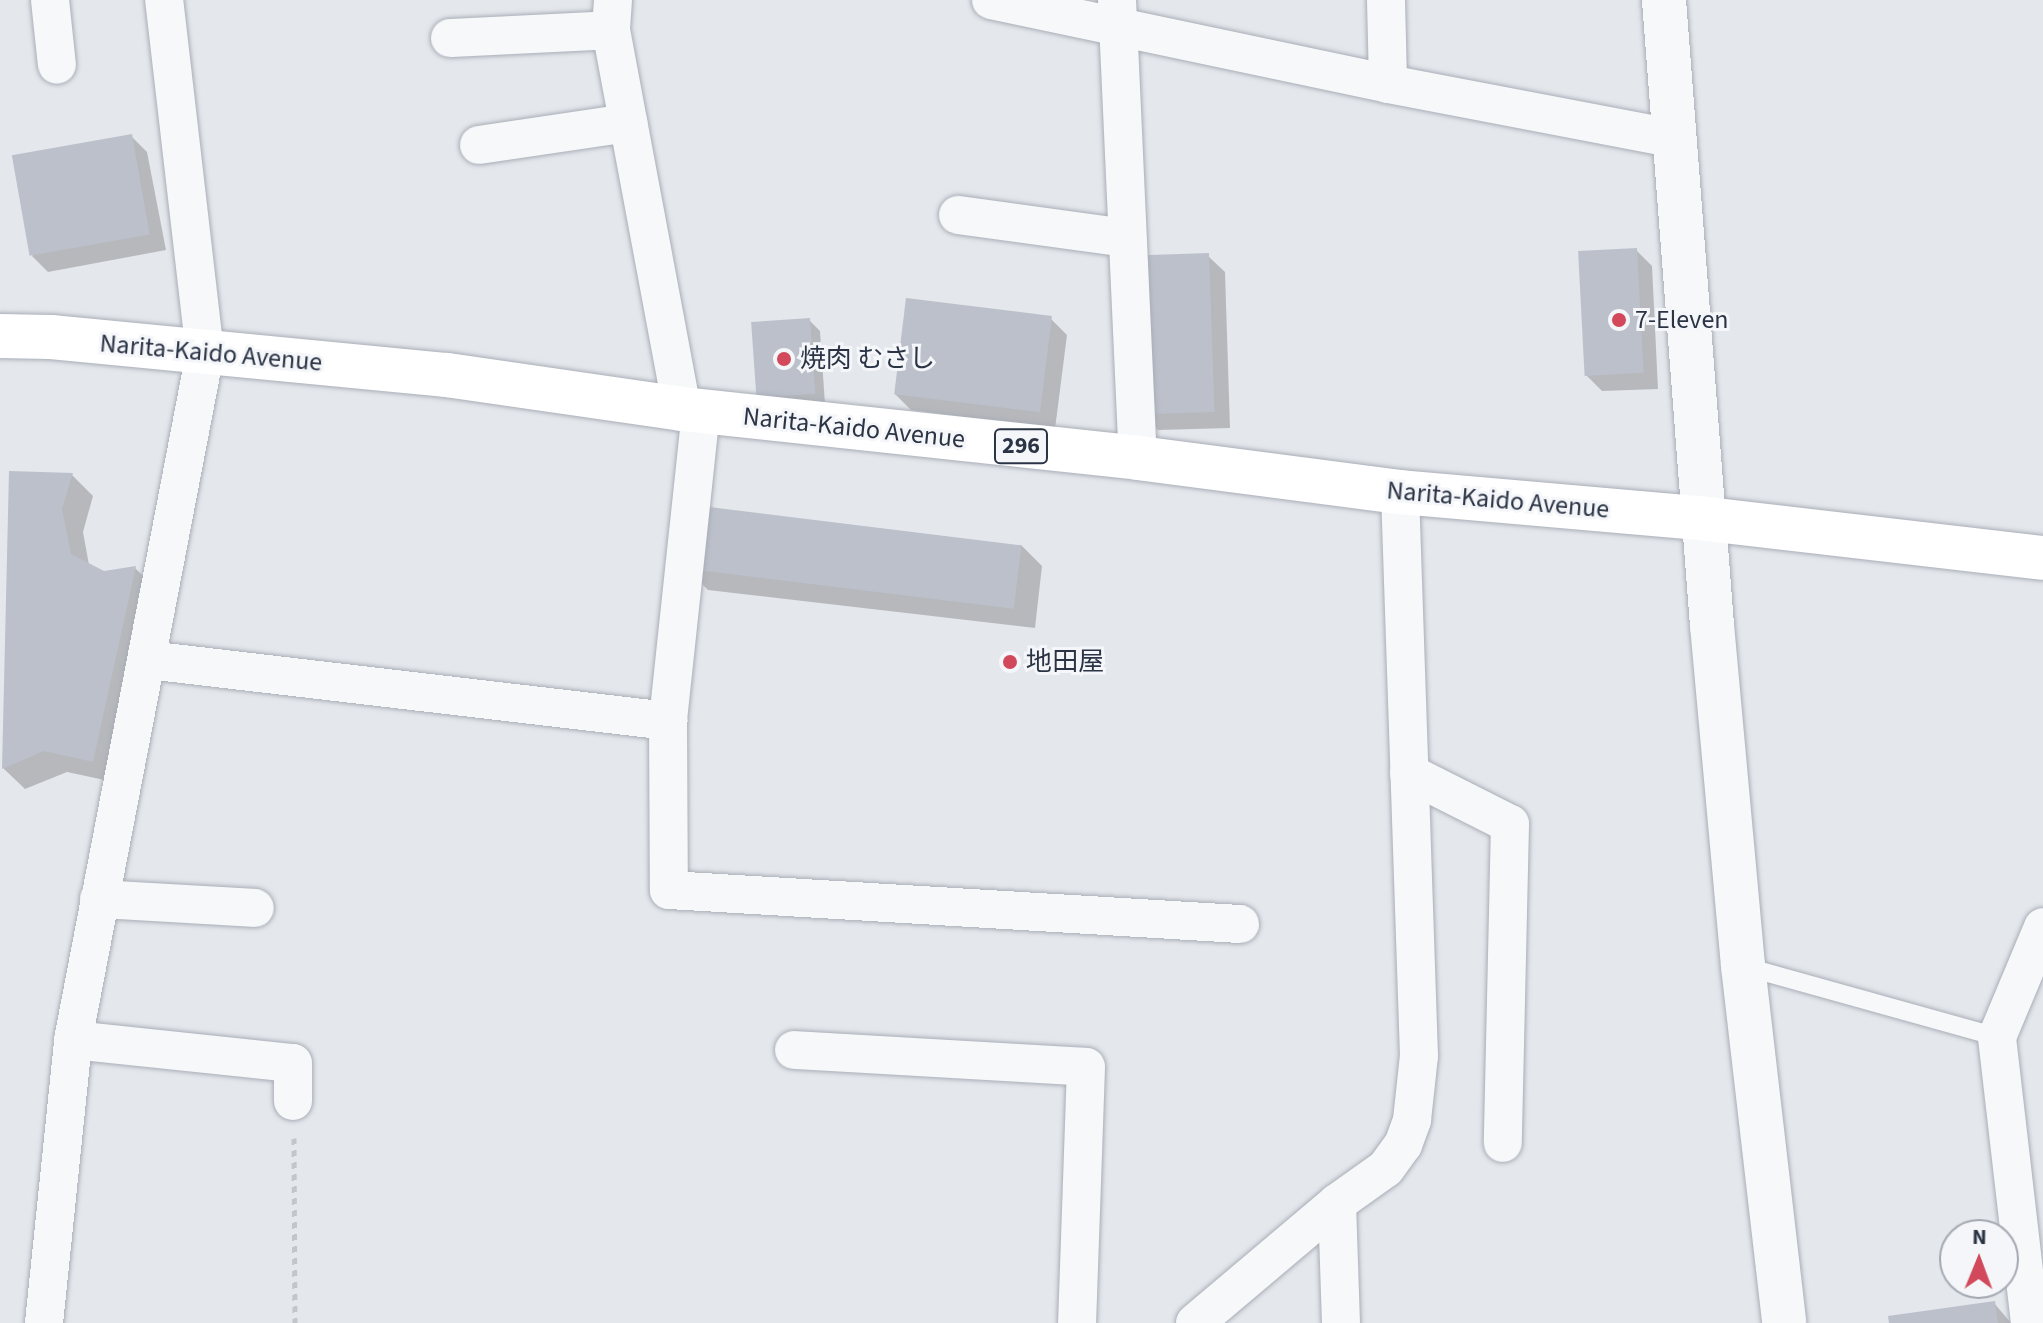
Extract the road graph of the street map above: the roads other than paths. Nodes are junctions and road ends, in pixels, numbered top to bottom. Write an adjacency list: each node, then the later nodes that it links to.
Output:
1 (50, 0): 9 (street)
2 (164, 0): 17 (street)
3 (991, 0): 6 (street)
4 (1386, 0): 10 (street)
5 (1664, 0): 12 (street)
6 (1117, 14): 10 (street); 15 (street)
7 (612, 15): 8 (street); 11 (street)
8 (450, 38)
9 (57, 65)
10 (1388, 84): 12 (street)
11 (628, 123): 13 (street); 18 (street)
12 (1675, 139): 21 (street)
13 (479, 145)
14 (958, 215): 15 (street)
15 (1127, 238): 19 (street)
16 (0, 336): 17 (highway, Narita-Kaido Avenue / 296)
17 (205, 353): 18 (highway, Narita-Kaido Avenue / 296); 23 (street)
18 (691, 410): 19 (highway, Narita-Kaido Avenue / 296); 24 (street)
19 (1138, 458): 20 (highway, Narita-Kaido Avenue / 296)
20 (1400, 492): 21 (highway, Narita-Kaido Avenue / 296); 25 (street)
21 (1706, 519): 22 (highway, Narita-Kaido Avenue / 296); 30 (street)
22 (2043, 558)
23 (148, 660): 24 (street); 26 (street)
24 (668, 721): 28 (street)
25 (1409, 773): 35 (street); 36 (street)
26 (99, 899): 27 (street); 32 (street)
27 (255, 908)
28 (1240, 924)
29 (2043, 927): 31 (street)
30 (1743, 966): 31 (lane); 41 (street)
31 (1997, 1037): 42 (street)
32 (73, 1040): 34 (street); 37 (street)
33 (794, 1050): 38 (street)
34 (293, 1101)
35 (1503, 1143)
36 (1337, 1203): 39 (street); 40 (street)
37 (44, 1323)
38 (1077, 1323)
39 (1195, 1323)
40 (1341, 1323)
41 (1784, 1323)
42 (2030, 1323)

